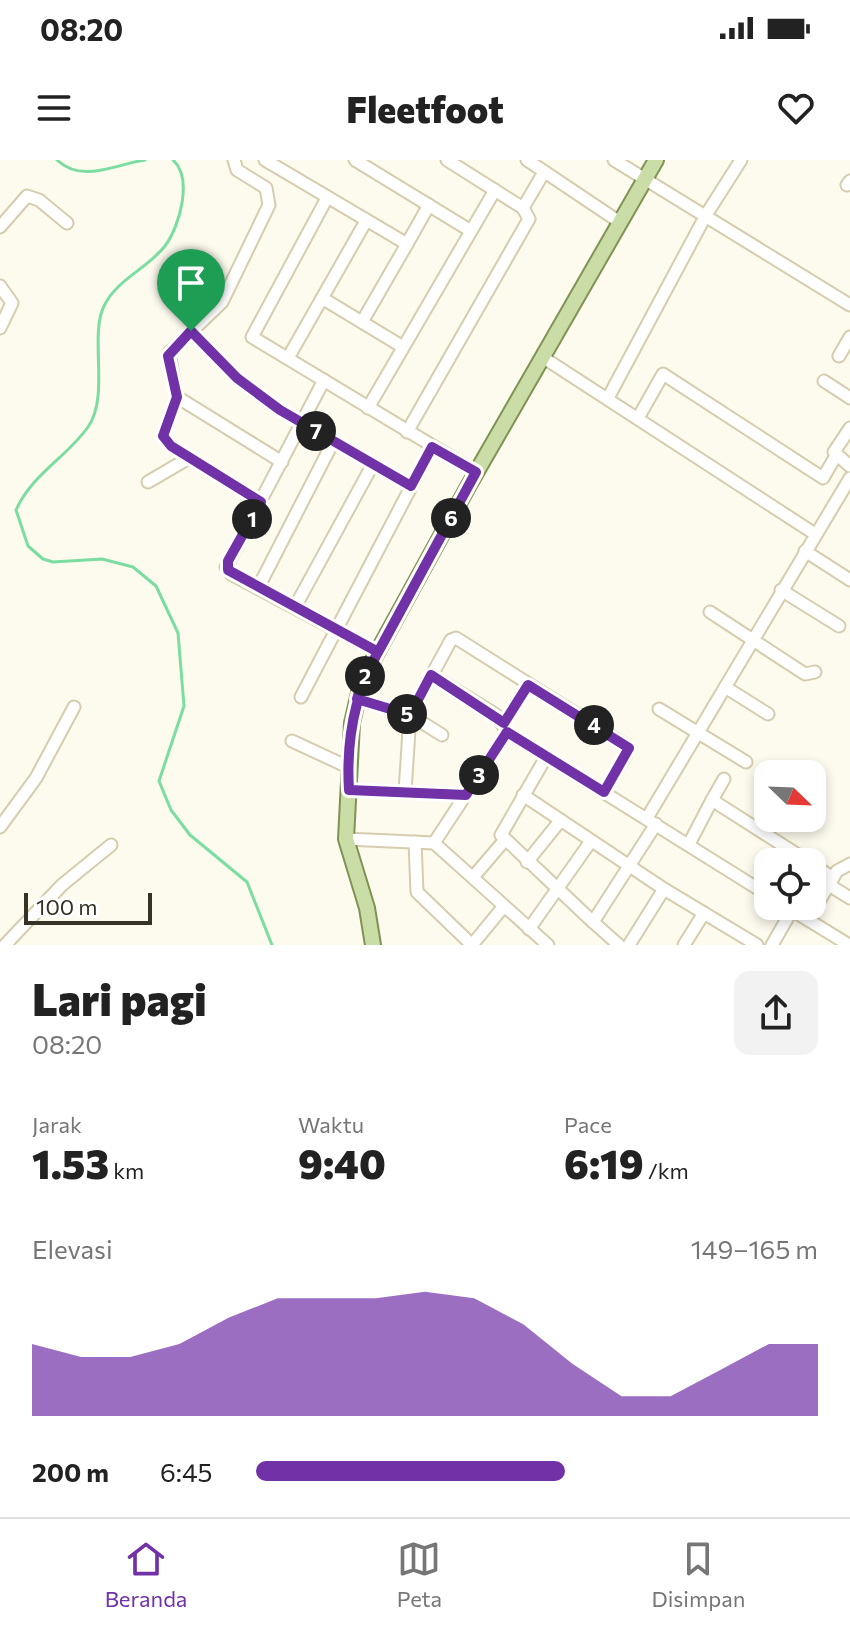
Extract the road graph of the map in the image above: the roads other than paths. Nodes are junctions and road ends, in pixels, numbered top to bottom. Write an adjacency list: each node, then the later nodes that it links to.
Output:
1 (234, 160): 27 (street)
2 (265, 160): 12 (street)
3 (355, 160): 13 (street)
4 (447, 160): 11 (street)
5 (527, 160): 9 (street)
6 (614, 160): 10 (street)
7 (656, 160): 10 (main road)
8 (741, 160): 15 (street)
9 (544, 172): 14 (street); 18 (street)
10 (645, 179): 15 (street); 18 (main road)
11 (495, 190): 14 (street); 20 (street)
12 (327, 198): 16 (street); 31 (street)
13 (429, 205): 20 (street); 21 (street)
14 (523, 208): 42 (street)
15 (706, 215): 24 (street); 36 (street)
16 (366, 221): 21 (street); 23 (street)
17 (67, 223): 19 (street)
18 (621, 223): 32 (main road)
19 (0, 227)
20 (471, 231): 29 (street)
21 (407, 244): 25 (street)
22 (0, 286): 26 (street)
23 (322, 298): 25 (street); 31 (street)
24 (850, 305)
25 (362, 322): 29 (street)
26 (0, 328)
27 (191, 331): 35 (street); 40 (street)
28 (850, 337): 30 (street)
29 (403, 347): 38 (street)
30 (839, 356)
31 (288, 358): 33 (street)
32 (544, 358): 36 (street); 50 (main road)
33 (324, 380): 38 (street); 40 (street)
34 (824, 381): 37 (street)
35 (177, 397): 45 (street); 47 (street)
36 (608, 398): 39 (street)
37 (850, 398)
38 (368, 408): 42 (street)
39 (638, 418): 46 (street); 55 (street)
40 (302, 423): 43 (street); 47 (street)
41 (850, 428): 49 (street)
42 (407, 432): 44 (street)
43 (333, 442): 48 (street); 58 (street)
44 (432, 447): 50 (street); 53 (street)
45 (189, 458): 52 (street); 54 (street)
46 (834, 459)
47 (282, 462): 54 (street)
48 (373, 464): 53 (street); 60 (street)
49 (850, 466)
50 (476, 472): 65 (main road)
51 (850, 478): 55 (street)
52 (148, 482)
53 (411, 486): 63 (street)
54 (261, 502): 58 (street)
55 (815, 534): 56 (street)
56 (805, 551): 57 (street); 59 (street)
57 (850, 580)
58 (258, 588): 60 (street)
59 (781, 590): 62 (street); 64 (street)
60 (295, 607): 63 (street)
61 (710, 612): 64 (street)
62 (839, 626)
63 (335, 629): 65 (street); 70 (street)
64 (752, 638): 66 (street); 69 (street)
65 (378, 652): 71 (main road)
66 (815, 672)
67 (431, 675): 68 (street); 75 (street); 76 (street)
68 (528, 685): 76 (street); 86 (street)
69 (725, 687): 74 (street); 77 (street)
70 (301, 697)
71 (357, 699): 75 (street); 82 (main road)
72 (74, 707): 92 (street)
73 (659, 709): 77 (street)
74 (768, 714)
75 (410, 715): 78 (street); 85 (street)
76 (505, 727): 80 (street); 87 (street)
77 (699, 731): 81 (street); 91 (street)
78 (442, 735)
79 (292, 741): 82 (street)
80 (546, 757): 86 (street); 88 (street)
81 (746, 762)
82 (348, 767): 84 (main road)
83 (724, 779): 89 (street)
84 (349, 790): 85 (street); 93 (main road)
85 (405, 792): 87 (street)
86 (604, 792): 91 (street)
87 (466, 795): 97 (street)
88 (523, 795): 90 (street); 94 (street)
89 (712, 800): 98 (street); 100 (street)
90 (560, 821): 95 (street); 101 (street)
91 (651, 821): 98 (street); 103 (street)
92 (0, 827)
93 (346, 839): 96 (street); 119 (main road)
94 (504, 841): 101 (street); 104 (street)
95 (591, 841): 103 (street); 110 (street)
96 (415, 842): 97 (street); 112 (street)
97 (434, 843): 104 (street)
98 (689, 844): 107 (street)
99 (111, 845): 118 (street)
100 (787, 848)
101 (527, 862): 110 (street)
102 (850, 864): 106 (street)
103 (630, 866): 108 (street); 116 (street)
104 (474, 876): 112 (street)
105 (826, 877): 106 (street)
106 (831, 881): 109 (street); 111 (street)
107 (754, 886)
108 (664, 889): 113 (street); 122 (street)
109 (826, 889)
110 (559, 890): 116 (street); 117 (street)
111 (850, 898)
112 (504, 906): 117 (street)
113 (704, 913): 123 (street); 124 (street)
114 (783, 920): 125 (street)
115 (808, 920): 126 (street)
116 (593, 922): 121 (street)
117 (529, 929): 120 (street)
118 (2, 945)
119 (373, 945)
120 (548, 945)
121 (619, 945)
122 (629, 945)
123 (684, 945)
124 (757, 945)
125 (772, 945)
126 (849, 945)

